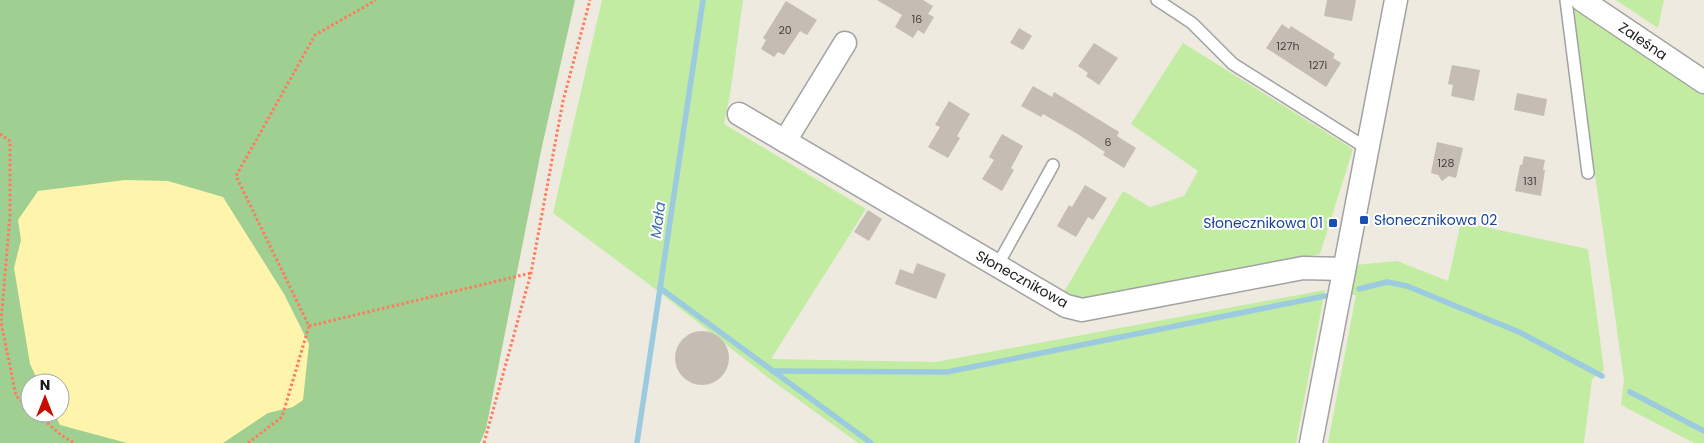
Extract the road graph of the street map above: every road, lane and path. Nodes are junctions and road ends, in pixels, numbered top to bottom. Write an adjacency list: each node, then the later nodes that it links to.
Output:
1 (376, 0): 18 (path)
2 (590, 0): 17 (path)
3 (1157, 0): 12 (lane)
4 (1396, 0): 12 (street)
5 (1566, 0): 14 (lane)
6 (1582, 0): 8 (street, Zaleśna)
7 (845, 44): 11 (street)
8 (1704, 82)
9 (739, 114): 11 (street, Słonecznikowa)
10 (0, 134): 19 (path)
11 (785, 141): 15 (street, Słonecznikowa)
12 (1368, 149): 16 (street)
13 (1054, 165): 15 (lane)
14 (1588, 173)
15 (997, 266): 16 (street, Słonecznikowa)
16 (1344, 269): 24 (street)
17 (531, 273): 18 (path); 23 (path)
18 (309, 326): 22 (path)
19 (20, 399)
20 (47, 423): 21 (path)
21 (74, 443)
22 (248, 443)
23 (484, 443)
24 (1311, 443)

